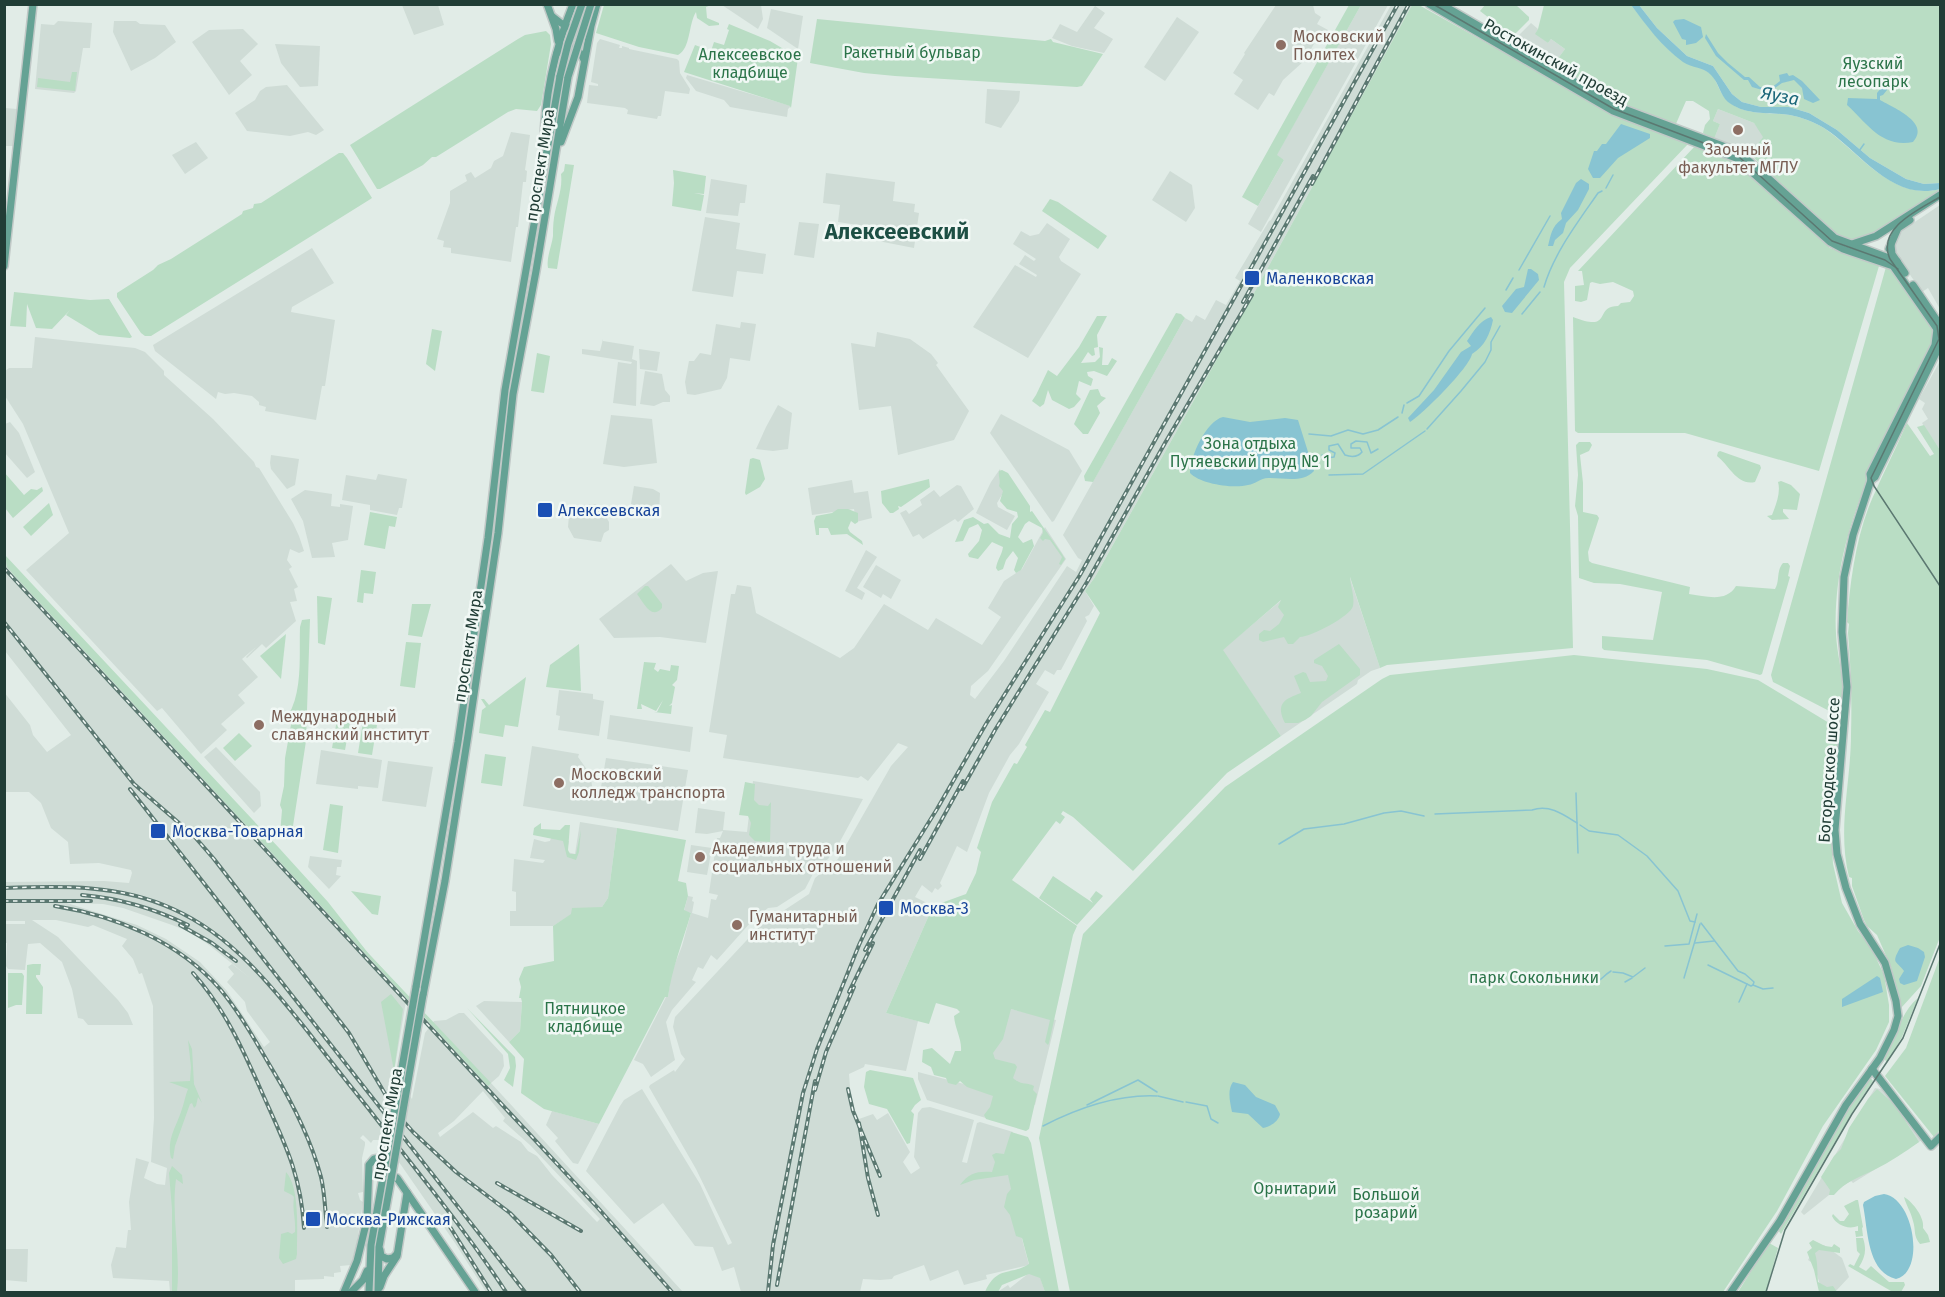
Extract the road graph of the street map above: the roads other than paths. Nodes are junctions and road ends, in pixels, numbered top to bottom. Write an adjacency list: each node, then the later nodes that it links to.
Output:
1 (33, 4): 25 (main road)
2 (547, 4): 9 (main road)
3 (582, 4): 15 (main road, проспект Мира, bridge)
4 (594, 4): 8 (main road); 15 (main road, проспект Мира, bridge)
5 (1429, 4): 11 (main road, Ростокинский проезд)
6 (1441, 4): 11 (main road, Ростокинский проезд)
7 (572, 6): 9 (main road); 10 (main road)
8 (591, 26): 9 (main road); 10 (main road); 14 (main road)
9 (561, 28): 10 (main road); 13 (main road)
10 (573, 29)
11 (1477, 29): 12 (main road, Ростокинский проезд)
12 (1518, 53): 21 (main road, Ростокинский проезд); 23 (main road, Ростокинский проезд)
13 (556, 56): 14 (main road); 17 (main road)
14 (585, 63): 16 (main road)
15 (564, 77): 16 (main road, проспект Мира); 17 (main road, проспект Мира)
16 (554, 161): 32 (main road, проспект Мира, bridge)
17 (545, 163): 38 (main road, проспект Мира, bridge)
18 (1941, 195): 20 (main road)
19 (1941, 200): 22 (main road)
20 (1895, 224): 21 (main road); 23 (main road)
21 (1849, 244): 23 (main road, Ростокинский проезд)
22 (1891, 245): 23 (main road); 24 (main road)
23 (1885, 260): 24 (main road); 26 (main road)
24 (1897, 261): 26 (main road)
25 (4, 266)
26 (1939, 329): 28 (main road, Богородское шоссе)
27 (1941, 345): 28 (main road, Богородское шоссе)
28 (1871, 480): 29 (main road, Богородское шоссе)
29 (1872, 1069): 30 (main road); 46 (main road, Богородское шоссе)
30 (1941, 1137)
31 (380, 1158): 39 (main road)
32 (394, 1179): 33 (main road); 36 (main road, проспект Мира)
33 (407, 1193): 34 (main road); 35 (main road)
34 (421, 1214): 35 (main road); 45 (main road)
35 (403, 1219): 37 (main road)
36 (379, 1242): 37 (main road); 44 (main road, проспект Мира)
37 (398, 1248): 44 (main road)
38 (369, 1262): 40 (main road); 43 (main road, проспект Мира)
39 (354, 1268): 40 (main road); 41 (main road)
40 (365, 1277): 42 (main road)
41 (344, 1293)
42 (351, 1293)
43 (369, 1293)
44 (378, 1293)
45 (475, 1293)
46 (1731, 1293)

